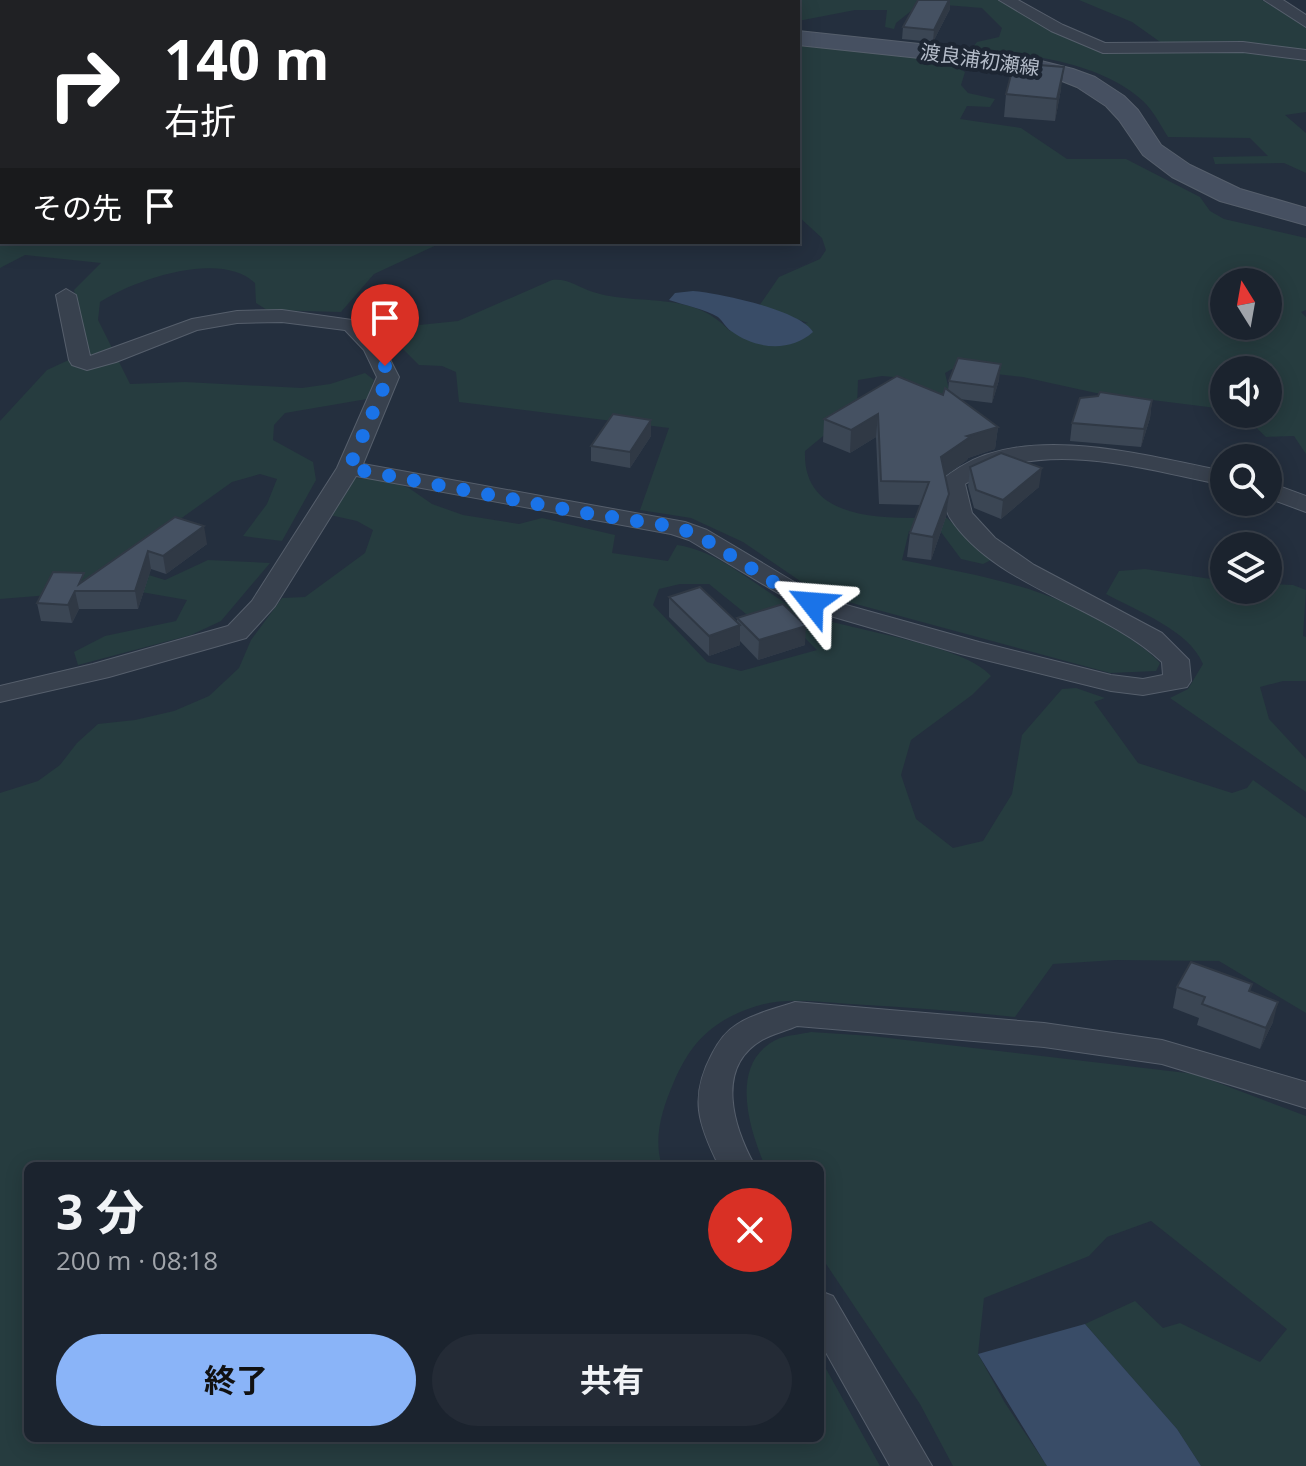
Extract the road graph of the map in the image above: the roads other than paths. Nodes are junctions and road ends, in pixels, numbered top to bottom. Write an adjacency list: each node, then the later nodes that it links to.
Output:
1 (1007, 0): 5 (street)
2 (1272, 0): 3 (street)
3 (1306, 22)
4 (800, 38): 6 (main road, 渡良浦初瀬線)
5 (1306, 55)
6 (1306, 217)
7 (66, 295): 8 (street)
8 (349, 468): 9 (street); 12 (street)
9 (1210, 476)
10 (1282, 495): 11 (street)
11 (1306, 505)
12 (0, 694)
13 (1306, 1095): 14 (street)
14 (735, 1162)
15 (824, 1314): 16 (street)
16 (912, 1466)

